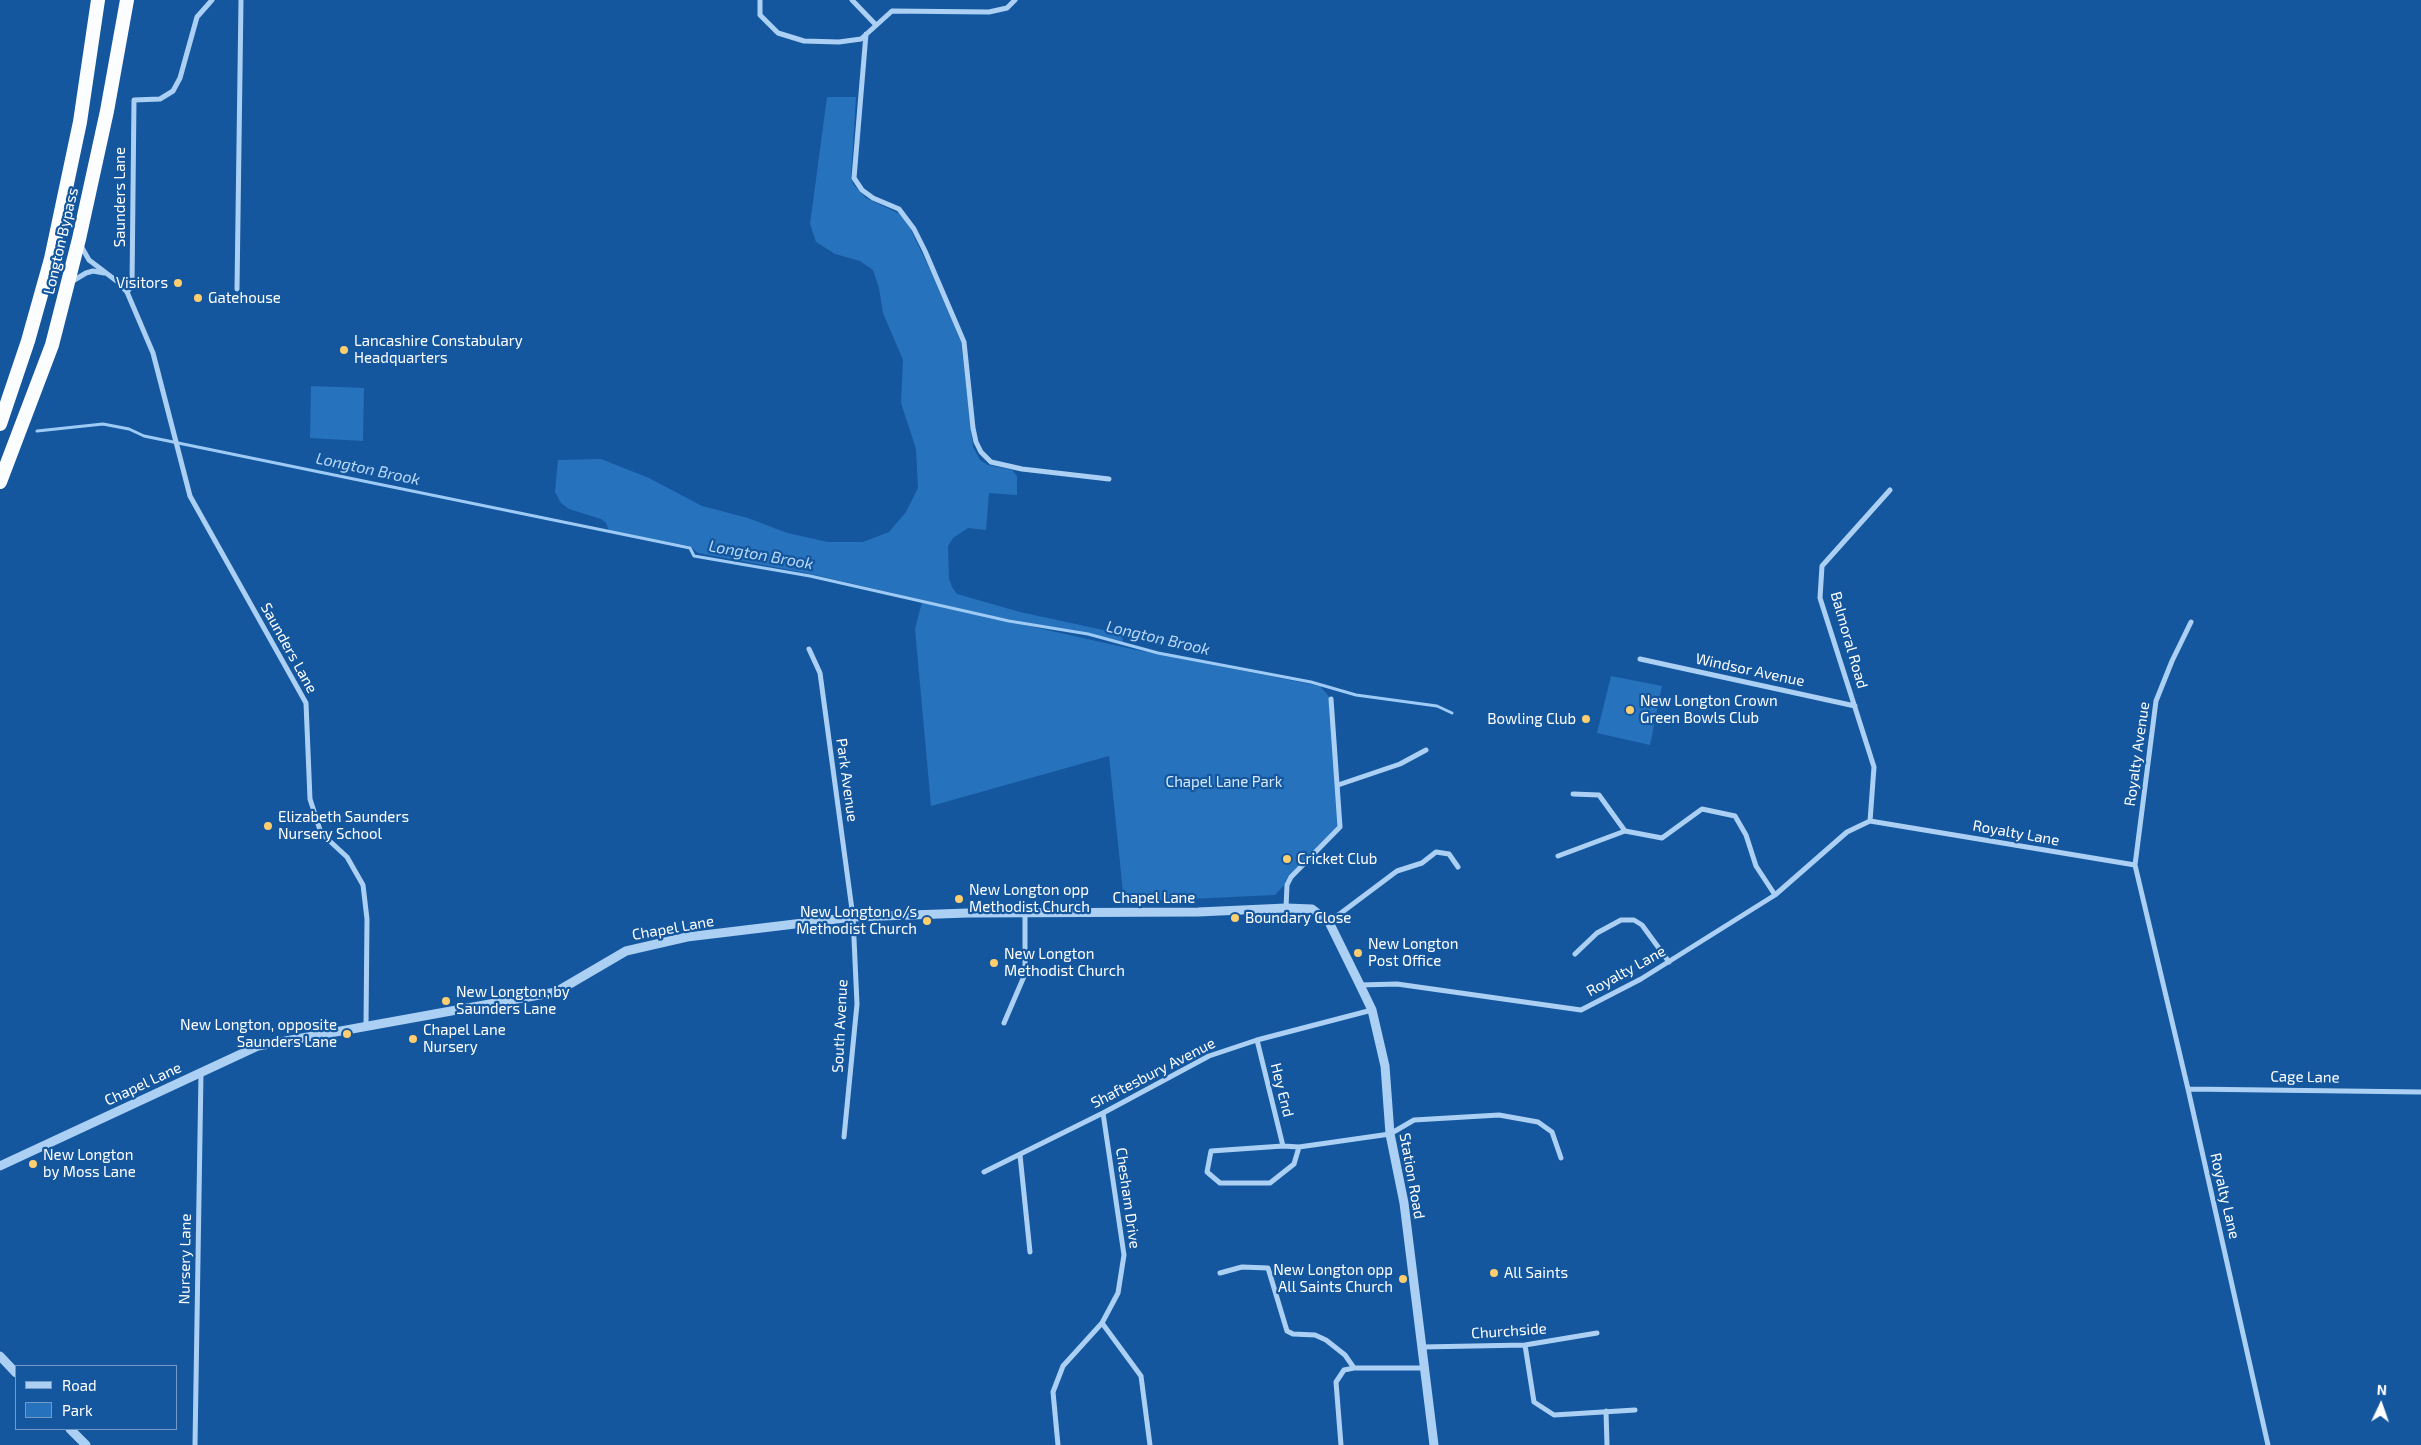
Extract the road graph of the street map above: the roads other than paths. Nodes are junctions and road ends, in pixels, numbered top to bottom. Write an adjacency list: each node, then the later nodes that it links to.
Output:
1 (98, 0): 15 (highway, Longton Bypass)
2 (127, 0): 10 (highway, Longton Bypass)
3 (212, 0): 14 (street, Saunders Lane)
4 (241, 0): 13 (street)
5 (760, 0): 9 (street)
6 (852, 0): 8 (street)
7 (1015, 0): 8 (street)
8 (876, 25): 9 (street)
9 (866, 34): 16 (street)
10 (79, 239): 11 (street, Saunders Lane); 12 (highway, Longton Bypass)
11 (105, 273): 12 (street); 14 (street, Saunders Lane)
12 (68, 284): 17 (highway, Longton Bypass)
13 (237, 289)
14 (127, 292): 42 (street, Saunders Lane)
15 (0, 424)
16 (1109, 480)
17 (0, 482)
18 (1890, 490): 23 (street, Balmoral Road)
19 (2191, 622): 30 (street, Royalty Avenue)
20 (809, 650): 35 (street, Park Avenue)
21 (1640, 659): 23 (street, Windsor Avenue)
22 (1331, 700): 25 (street)
23 (1855, 706): 27 (street, Balmoral Road)
24 (1426, 750): 25 (street)
25 (1338, 785): 33 (street)
26 (1572, 794): 28 (street)
27 (1870, 821): 30 (street, Royalty Lane); 32 (street, Royalty Lane)
28 (1625, 831): 29 (street); 32 (street)
29 (1558, 856)
30 (2135, 865): 45 (street, Royalty Lane)
31 (1458, 868): 36 (street)
32 (1775, 895): 38 (street, Royalty Lane)
33 (1286, 908): 34 (street, Chapel Lane); 36 (street, Chapel Lane)
34 (1025, 913): 35 (street, Chapel Lane); 41 (street)
35 (853, 917): 42 (street, Chapel Lane); 49 (street, South Avenue)
36 (1329, 922): 39 (street, Station Road)
37 (1575, 954): 38 (street)
38 (1668, 962): 39 (street, Royalty Lane)
39 (1360, 984): 40 (street, Station Road)
40 (1372, 1010): 43 (street, Shaftesbury Avenue); 48 (street, Station Road)
41 (1004, 1023)
42 (366, 1025): 44 (street, Chapel Lane)
43 (1257, 1040): 47 (street, Shaftesbury Avenue); 50 (street, Hey End)
44 (201, 1072): 54 (street, Chapel Lane); 70 (street, Nursery Lane)
45 (2188, 1089): 46 (street, Cage Lane); 76 (street, Royalty Lane)
46 (2421, 1092)
47 (1103, 1113): 52 (street, Shaftesbury Avenue); 58 (street, Chesham Drive)
48 (1390, 1134): 51 (street); 53 (street); 61 (street, Station Road)
49 (844, 1137)
50 (1282, 1146): 51 (street); 51 (street)
51 (1299, 1147)
52 (1020, 1155): 55 (street, Shaftesbury Avenue); 56 (street)
53 (1561, 1158)
54 (0, 1166)
55 (984, 1172)
56 (1030, 1252)
57 (1220, 1273): 63 (street)
58 (1102, 1323): 71 (street, Chesham Drive); 72 (street)
59 (1597, 1333): 60 (street, Churchside)
60 (1525, 1345): 61 (street, Churchside); 67 (street)
61 (1421, 1348): 64 (street, Station Road)
62 (0, 1356): 65 (street)
63 (1354, 1368): 64 (street); 73 (street)
64 (1424, 1368): 74 (street, Station Road)
65 (15, 1372)
66 (1635, 1410): 67 (street)
67 (1606, 1412): 75 (street)
68 (71, 1430): 69 (street)
69 (86, 1445)
70 (195, 1445)
71 (1058, 1445)
72 (1150, 1445)
73 (1341, 1445)
74 (1434, 1445)
75 (1607, 1445)
76 (2268, 1445)

